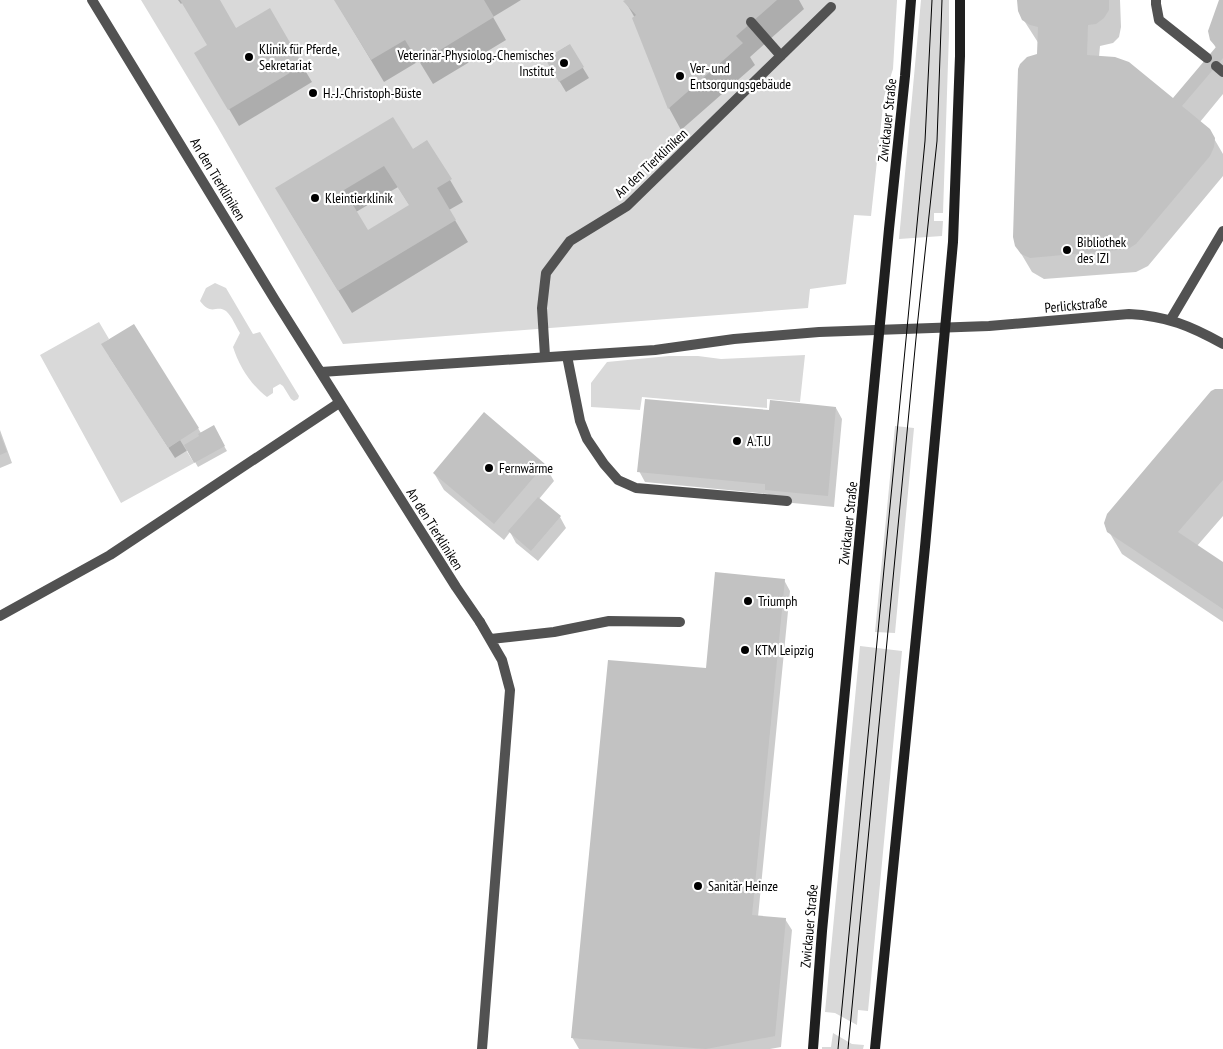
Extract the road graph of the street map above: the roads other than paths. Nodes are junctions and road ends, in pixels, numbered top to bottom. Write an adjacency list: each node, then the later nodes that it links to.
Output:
1 (92, 0): 16 (street, An den Tierkliniken)
2 (911, 0): 12 (main road, Zwickauer Straße)
3 (960, 0): 11 (main road)
4 (1156, 0): 8 (street)
5 (831, 7): 7 (street, An den Tierkliniken)
6 (751, 22): 7 (street)
7 (781, 56): 14 (street, An den Tierkliniken)
8 (1206, 58)
9 (1223, 231): 10 (street)
10 (1171, 319): 11 (street, Perlickstraße); 13 (street, Perlickstraße)
11 (946, 328): 12 (street, Perlickstraße); 24 (main road)
12 (880, 329): 15 (street); 23 (main road, Zwickauer Straße)
13 (1223, 344)
14 (546, 356): 15 (street); 16 (street)
15 (567, 356): 18 (street)
16 (321, 372): 17 (street, An den Tierkliniken)
17 (339, 403): 19 (street); 21 (street, An den Tierkliniken)
18 (787, 502)
19 (0, 616)
20 (680, 622): 21 (street)
21 (491, 639): 22 (street, An den Tierkliniken)
22 (482, 1049)
23 (813, 1049)
24 (874, 1049)

